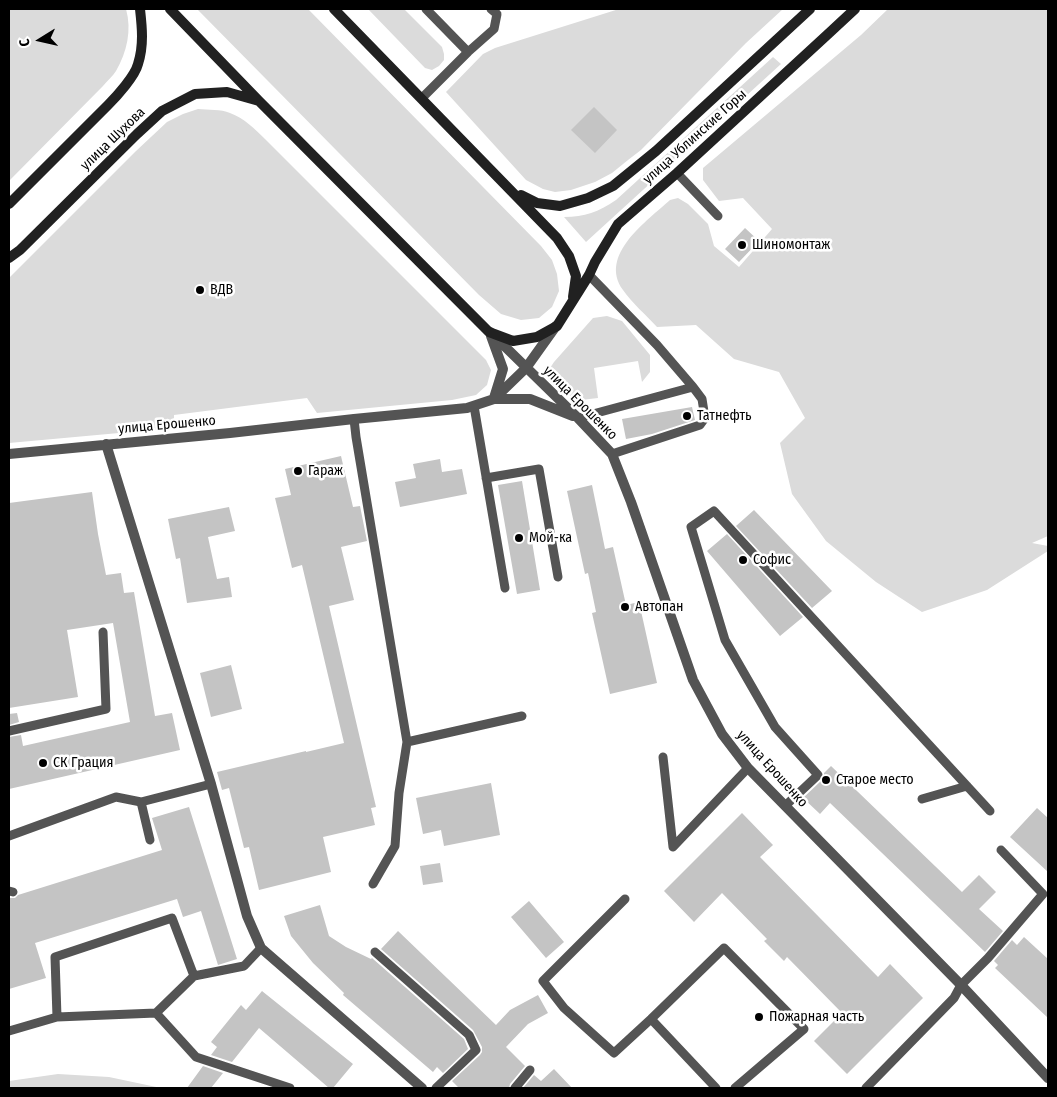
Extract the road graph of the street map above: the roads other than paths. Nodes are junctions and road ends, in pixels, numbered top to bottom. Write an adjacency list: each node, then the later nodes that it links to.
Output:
1 (140, 9): 13 (main road, улица Шухова)
2 (170, 9): 10 (main road, улица Ерошенко)
3 (334, 9): 9 (main road)
4 (426, 9): 8 (lane)
5 (492, 9): 8 (lane)
6 (810, 9): 12 (main road, улица Ублинские Горы)
7 (855, 9): 11 (main road, улица Ублинские Горы)
8 (468, 52): 9 (lane)
9 (422, 98): 12 (main road)
10 (260, 101): 15 (main road, улица Шухова); 19 (main road, улица Ерошенко)
11 (677, 173): 14 (lane); 16 (main road, улица Ублинские Горы)
12 (513, 191): 17 (main road)
13 (9, 204)
14 (718, 216)
15 (9, 258)
16 (589, 275): 17 (main road, улица Ублинские Горы); 21 (lane)
17 (572, 302): 18 (main road)
18 (557, 326): 19 (main road, улица Ерошенко); 20 (street)
19 (489, 332): 20 (street, улица Ерошенко); 22 (street, улица Ерошенко)
20 (526, 368): 22 (street); 25 (street, улица Ерошенко)
21 (693, 387): 25 (lane); 28 (lane)
22 (494, 399): 23 (street, улица Ерошенко); 25 (street)
23 (474, 406): 24 (street, улица Ерошенко); 29 (lane)
24 (354, 418): 26 (street, улица Ерошенко); 35 (lane)
25 (578, 418): 28 (street, улица Ерошенко)
26 (106, 444): 27 (street, улица Ерошенко); 38 (street)
27 (9, 454)
28 (612, 454): 37 (street, улица Ерошенко)
29 (486, 478): 30 (lane); 31 (lane)
30 (558, 577)
31 (504, 588)
32 (103, 632): 34 (lane)
33 (522, 716): 35 (lane)
34 (9, 731)
35 (407, 742): 47 (lane)
36 (663, 757): 37 (lane)
37 (748, 768): 42 (street, улица Ерошенко)
38 (211, 784): 41 (lane); 49 (street)
39 (967, 786): 40 (lane); 42 (lane); 43 (lane)
40 (922, 799)
41 (141, 802): 44 (lane); 45 (lane)
42 (785, 806): 52 (street, улица Ерошенко)
43 (990, 811)
44 (9, 836)
45 (150, 840)
46 (1001, 850): 52 (lane)
47 (373, 884)
48 (625, 899): 55 (lane)
49 (261, 948): 51 (lane); 60 (street)
50 (375, 952): 61 (lane)
51 (194, 976): 53 (lane); 54 (lane)
52 (961, 985): 58 (street, улица Ерошенко); 65 (lane)
53 (156, 1013): 54 (lane); 59 (lane)
54 (57, 1017): 56 (lane)
55 (651, 1018): 63 (lane); 64 (lane)
56 (9, 1031)
57 (530, 1070): 62 (lane)
58 (1047, 1074)
59 (290, 1088)
60 (422, 1088)
61 (436, 1088)
62 (515, 1088)
63 (716, 1088)
64 (735, 1088)
65 (866, 1088)

